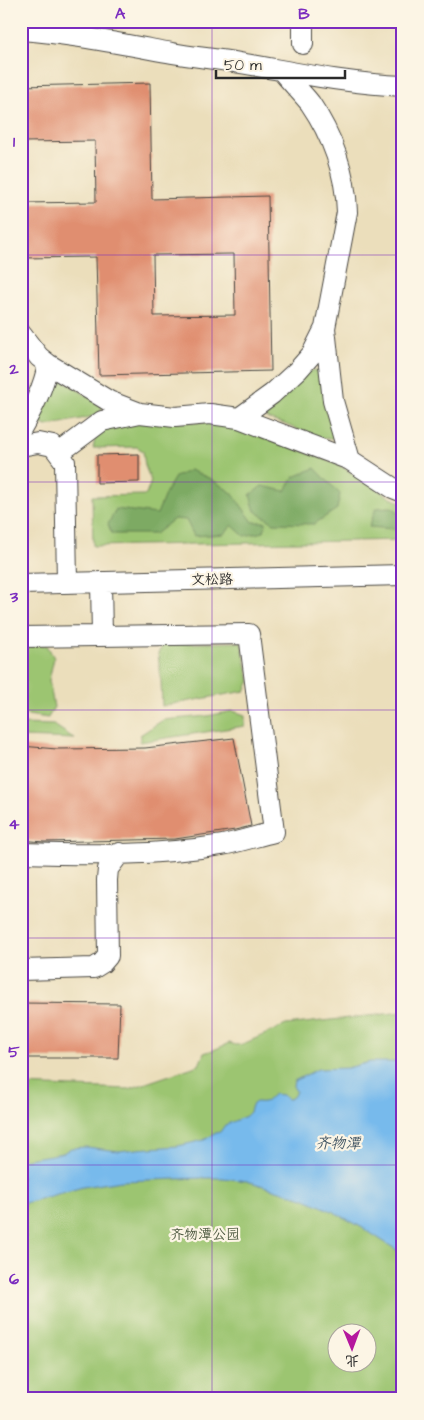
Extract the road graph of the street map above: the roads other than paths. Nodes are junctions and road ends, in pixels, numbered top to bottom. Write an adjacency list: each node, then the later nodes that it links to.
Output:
1 (303, 21): 3 (street)
2 (21, 30): 4 (street)
3 (303, 44)
4 (282, 71): 5 (street); 6 (street)
5 (403, 86)
6 (325, 328): 10 (street); 14 (street)
7 (21, 334): 8 (street)
8 (48, 364): 9 (street); 11 (street)
9 (140, 413): 10 (street); 13 (street)
10 (239, 418): 14 (street)
11 (21, 429)
12 (21, 446): 13 (street)
13 (59, 453): 18 (street)
14 (350, 460): 15 (street)
15 (403, 492)
16 (403, 575): 17 (street, 文松路)
17 (101, 582): 18 (street, 文松路); 20 (street)
18 (67, 583): 19 (street, 文松路)
19 (21, 584)
20 (102, 636): 21 (street); 23 (street)
21 (21, 637)
22 (21, 853): 23 (street)
23 (120, 853): 24 (street)
24 (21, 970)

